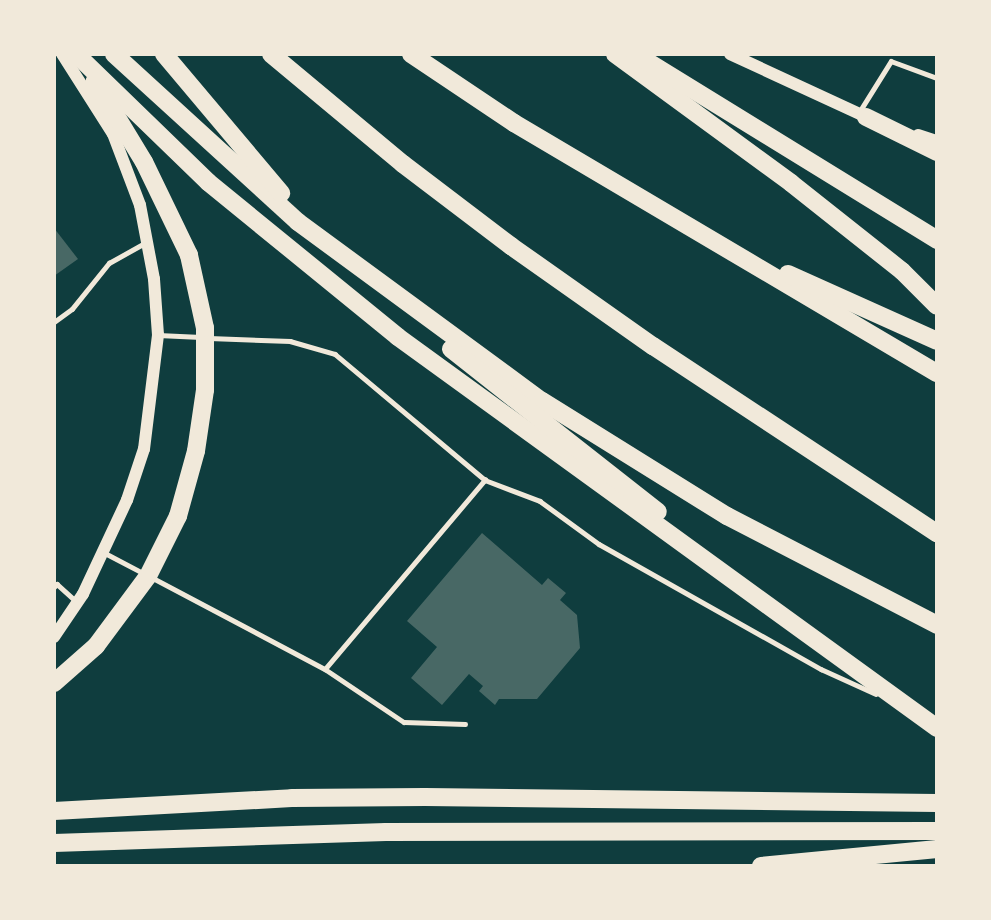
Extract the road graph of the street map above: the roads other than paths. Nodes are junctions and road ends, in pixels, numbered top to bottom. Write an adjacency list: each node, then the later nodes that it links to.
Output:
1 (62, 54): 16 (main road)
2 (77, 54): 25 (highway); 31 (highway)
3 (114, 54): 28 (highway)
4 (164, 54): 25 (highway)
5 (271, 54): 23 (highway)
6 (411, 54): 14 (highway)
7 (615, 54): 17 (highway)
8 (635, 54): 15 (highway)
9 (730, 54): 11 (main road)
10 (937, 78): 11 (lane)
11 (862, 115): 12 (main road); 13 (highway)
12 (937, 141)
13 (937, 152)
14 (708, 238): 20 (highway); 21 (highway)
15 (937, 240)
16 (147, 242): 18 (lane); 19 (main road)
17 (937, 306)
18 (54, 322)
19 (158, 336): 22 (lane); 24 (main road)
20 (937, 341)
21 (937, 373)
22 (484, 480): 30 (lane); 32 (lane)
23 (937, 533)
24 (105, 553): 27 (main road); 30 (lane)
25 (721, 571): 32 (highway)
26 (54, 587): 27 (lane)
27 (77, 602): 29 (main road)
28 (937, 625)
29 (54, 637)
30 (325, 669): 33 (lane)
31 (54, 683)
32 (912, 710): 34 (highway)
33 (465, 724)
34 (937, 728)
35 (937, 803): 36 (highway)
36 (54, 811)
37 (937, 831): 38 (highway)
38 (54, 843)
39 (937, 849): 40 (highway)
40 (761, 866)

